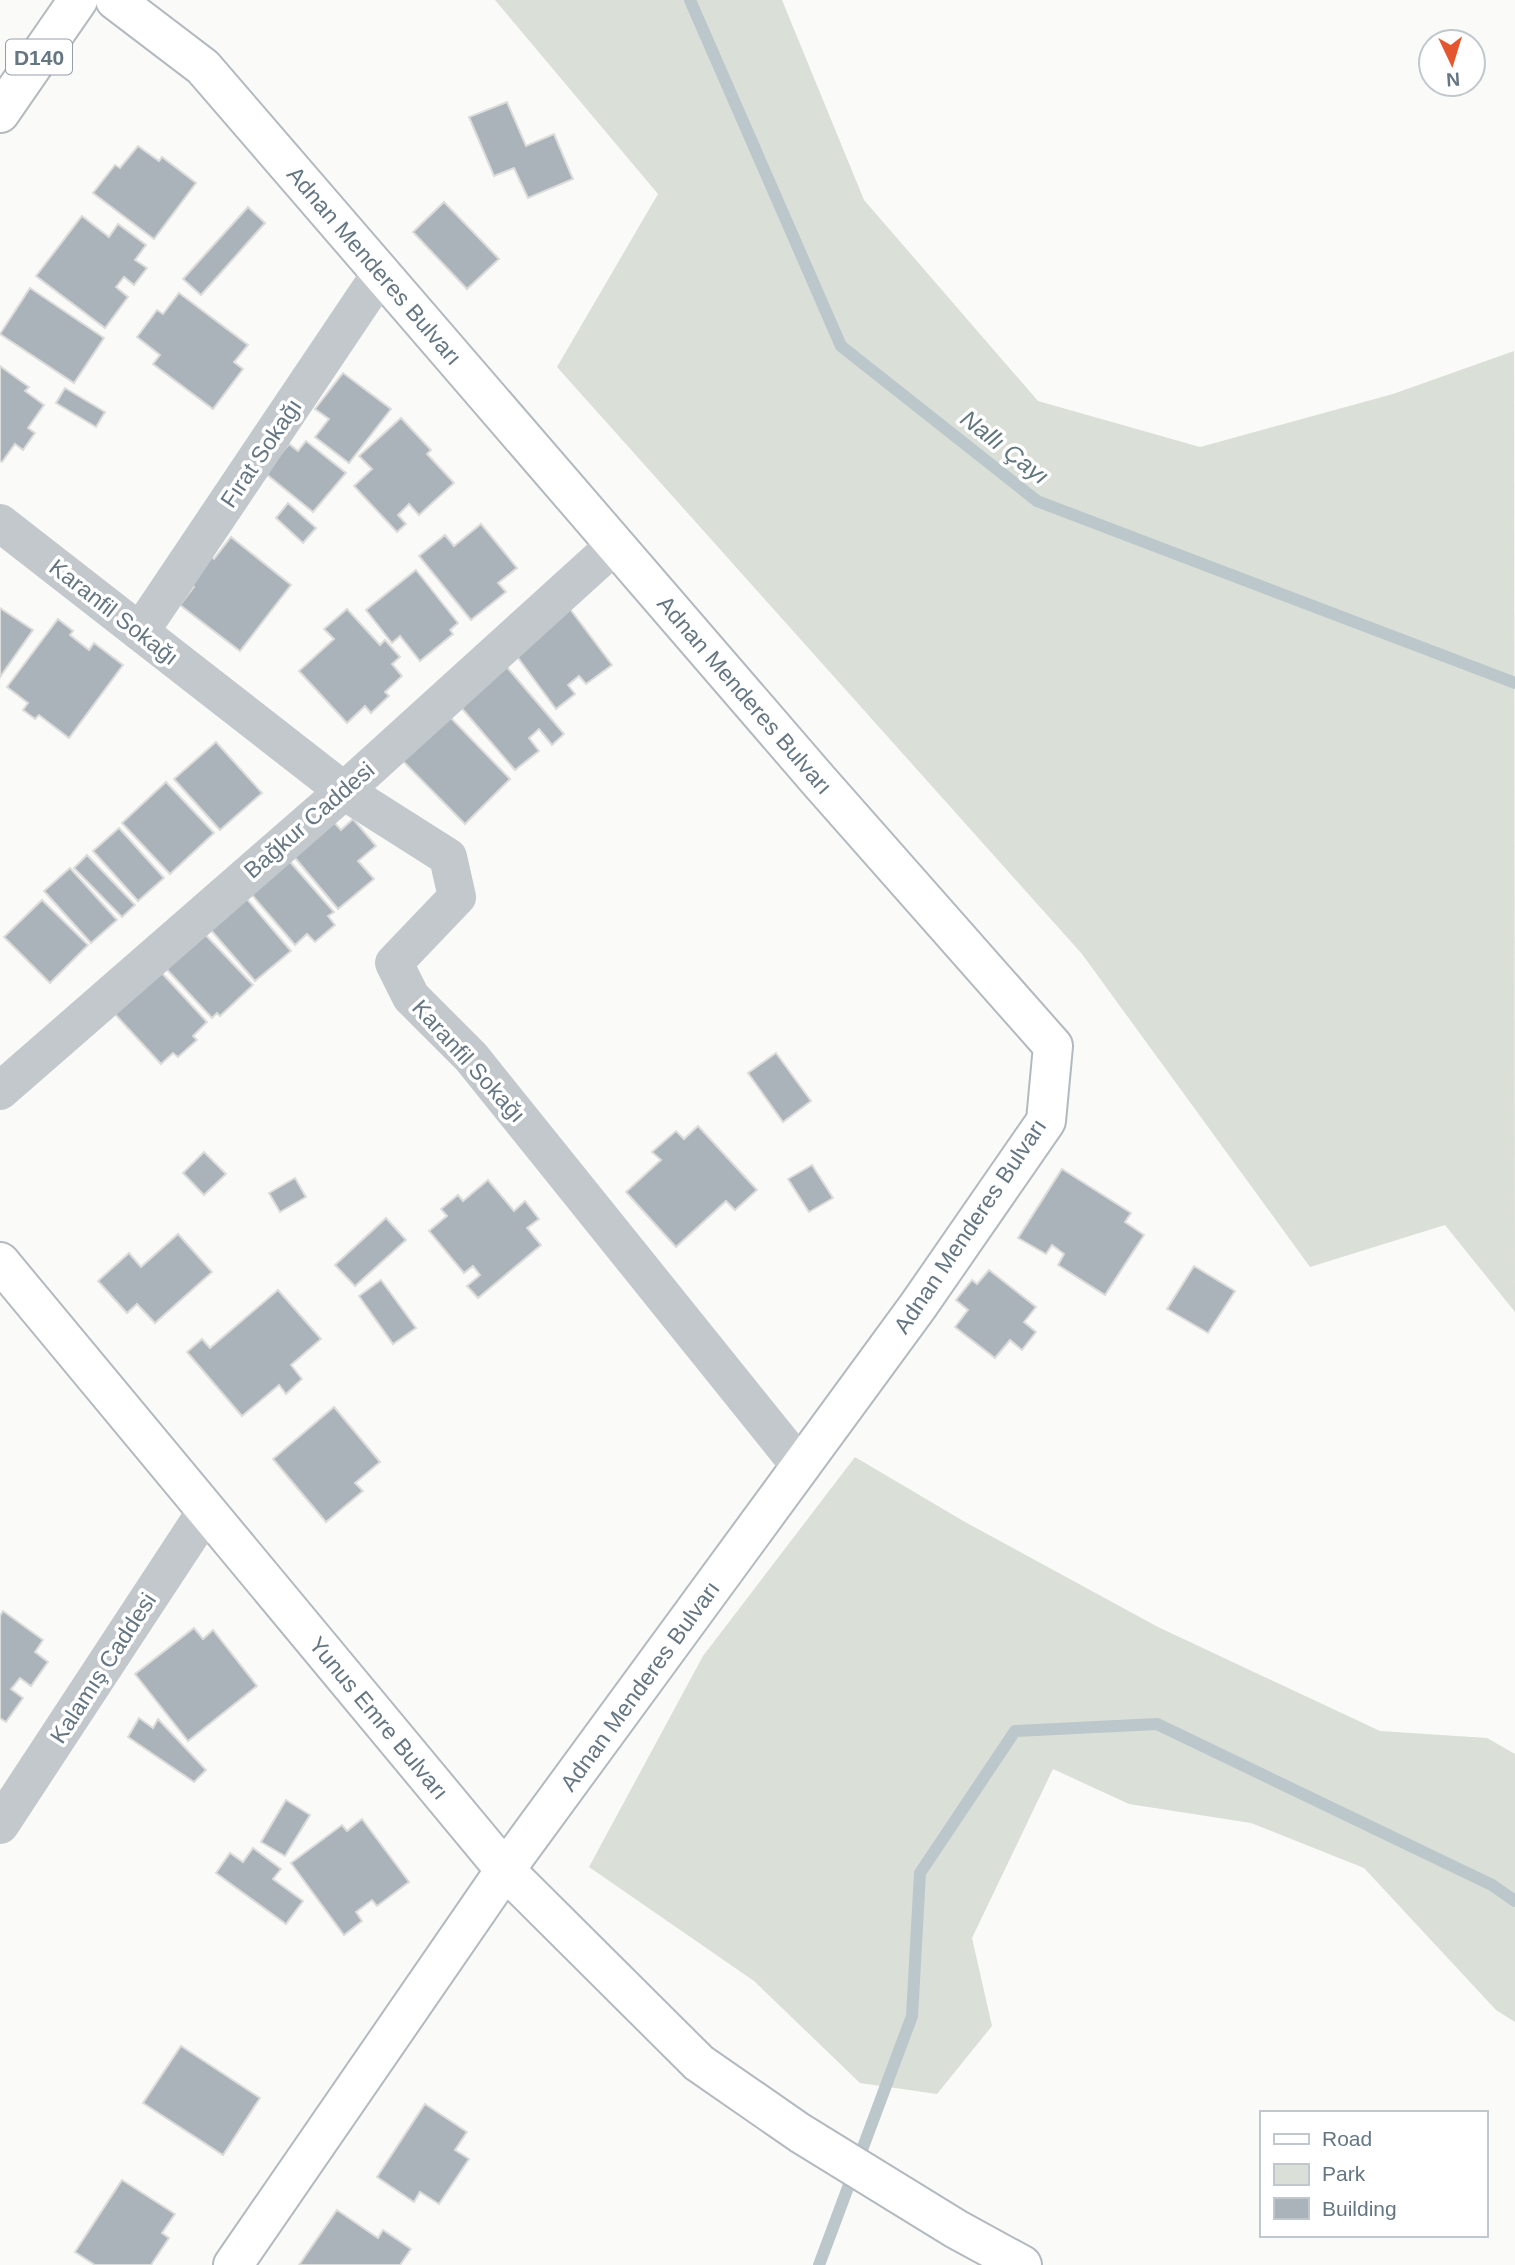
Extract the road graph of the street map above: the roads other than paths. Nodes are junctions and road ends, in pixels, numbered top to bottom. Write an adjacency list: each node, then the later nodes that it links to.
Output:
1 (78, 0): 3 (street, D140)
2 (115, 0): 4 (street, Adnan Menderes Bulvarı)
3 (0, 113)
4 (381, 273): 6 (street, Adnan Menderes Bulvarı); 7 (street, Fırat Sokağı)
5 (0, 523): 7 (street, Karanfil Sokağı)
6 (615, 545): 8 (street, Bağkur Caddesi); 11 (street, Adnan Menderes Bulvarı)
7 (140, 632): 8 (street, Karanfil Sokağı)
8 (344, 791): 9 (street, Bağkur Caddesi); 11 (street, Karanfil Sokağı)
9 (0, 1091)
10 (0, 1262): 12 (street, Yunus Emre Bulvarı)
11 (800, 1466): 14 (street, Adnan Menderes Bulvarı)
12 (206, 1511): 13 (street, Kalamış Caddesi); 14 (street, Yunus Emre Bulvarı)
13 (0, 1825)
14 (505, 1870): 15 (street, Adnan Menderes Bulvarı); 16 (street, Yunus Emre Bulvarı)
15 (233, 2265)
16 (1022, 2265)

